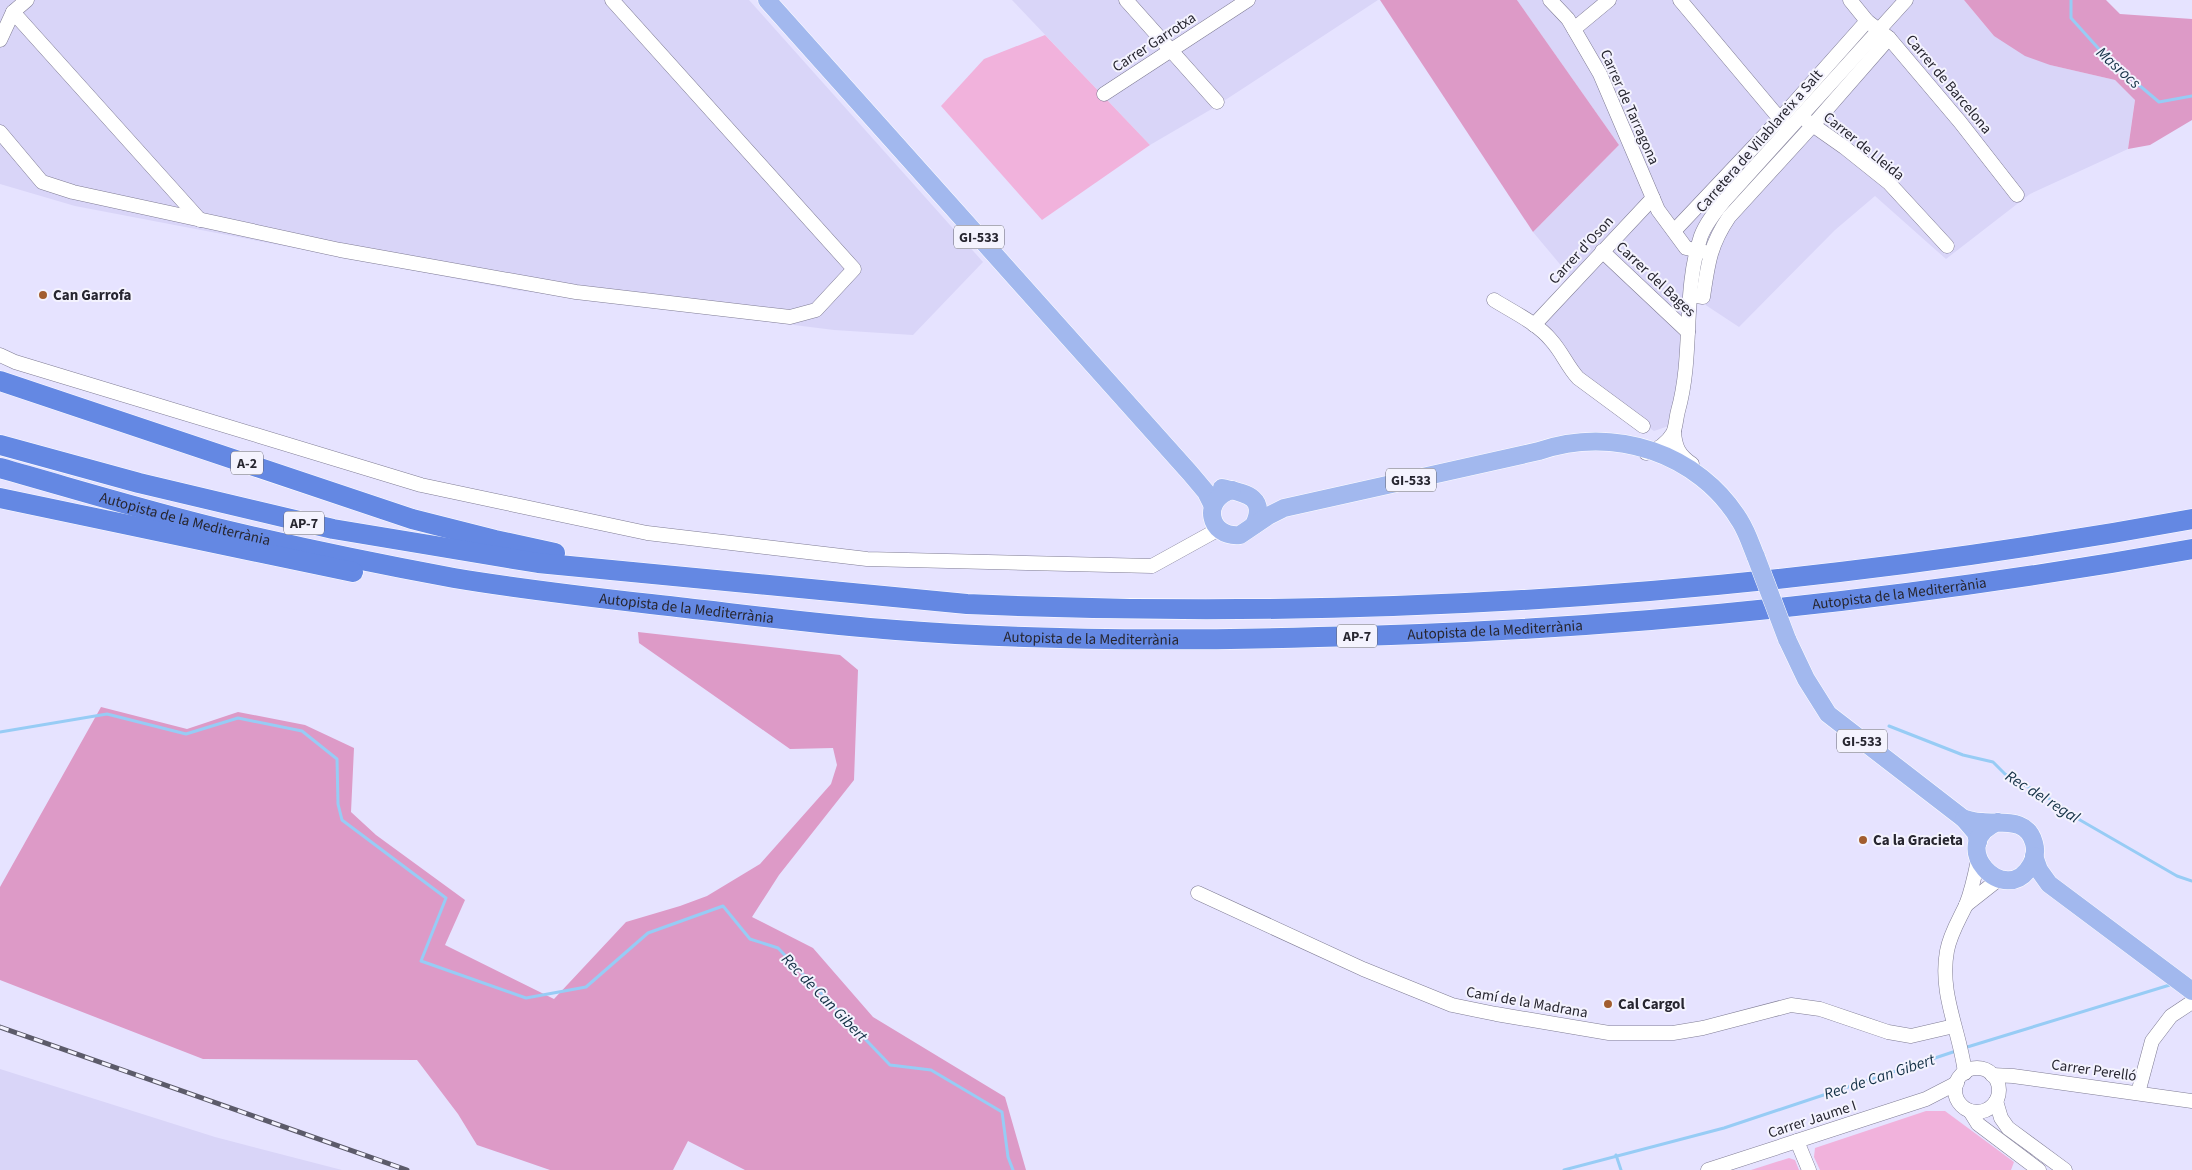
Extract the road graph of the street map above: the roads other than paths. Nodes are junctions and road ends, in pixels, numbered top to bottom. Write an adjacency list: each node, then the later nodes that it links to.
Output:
1 (27, 0): 11 (street)
2 (767, 0): 45 (main road, GI-533)
3 (1126, 0): 16 (street)
4 (1248, 0): 16 (street, Carrer Garrotxa)
5 (1550, 0): 13 (street, Carrer de Tarragona)
6 (1609, 0): 13 (street)
7 (1680, 0): 20 (street)
8 (1850, 0): 12 (street, Carrer de Barcelona)
9 (1906, 0): 14 (street, Carretera de Vilablareix a Salt)
10 (615, 1): 25 (street)
11 (13, 12): 15 (street); 25 (street)
12 (1867, 21): 14 (street, Carrer de Barcelona); 20 (street)
13 (1574, 29): 24 (street, Carrer de Tarragona)
14 (1884, 34): 19 (street, Carretera de Vilablareix a Salt); 21 (street); 23 (street, Carrer de Barcelona)
15 (0, 40)
16 (1171, 51): 17 (street, Carrer Garrotxa); 18 (street)
17 (1104, 94)
18 (1217, 102)
19 (1800, 117): 20 (street, Carretera de Vilablareix a Salt); 21 (street, Carrer de Lleida)
20 (1784, 125): 26 (street); 27 (street, Carretera de Vilablareix a Salt)
21 (1813, 126): 28 (street, Carrer de Lleida); 29 (street)
22 (0, 132): 25 (street)
23 (2017, 196)
24 (1653, 198): 26 (street, Carrer de Tarragona); 30 (street, Carrer d'Oson)
25 (200, 220)
26 (1674, 230): 27 (street); 29 (street, Carrer de Tarragona)
27 (1703, 231): 29 (street, Carretera de Vilablareix a Salt)
28 (1947, 246)
29 (1698, 250): 31 (street, Carretera de Vilablareix a Salt); 31 (street)
30 (1602, 251): 33 (street, Carrer d'Oson); 34 (street, Carrer del Bages)
31 (1691, 295): 34 (street, Carretera de Vilablareix a Salt)
32 (1494, 300): 33 (street)
33 (1534, 325): 38 (street)
34 (1688, 332): 37 (street, Carretera de Vilablareix a Salt)
35 (0, 355): 54 (street)
36 (0, 381): 57 (highway, A-2)
37 (1675, 424): 39 (street); 43 (street); 52 (street)
38 (1643, 426)
39 (1571, 442): 42 (main road, GI-533); 43 (main road, GI-533)
40 (0, 445): 57 (highway, Autopista de la Mediterrània / AP-7)
41 (1589, 450): 42 (main road, GI-533); 43 (street); 56 (main road, GI-533)
42 (1539, 451): 50 (main road, GI-533)
43 (1653, 451): 52 (main road, GI-533)
44 (0, 468): 58 (highway, Autopista de la Mediterrània / AP-7)
45 (1190, 473): 46 (main road, GI-533); 49 (main road, GI-533)
46 (1232, 490): 48 (main road, GI-533); 49 (main road)
47 (0, 498): 58 (highway)
48 (1254, 500): 50 (main road, GI-533); 53 (main road)
49 (1213, 506): 54 (main road, GI-533)
50 (1284, 508): 53 (main road, GI-533)
51 (2192, 519): 57 (highway, Autopista de la Mediterrània / AP-7)
52 (1740, 521): 56 (main road, GI-533)
53 (1254, 525): 54 (main road, GI-533)
54 (1219, 529)
55 (2192, 549): 58 (highway, Autopista de la Mediterrània / AP-7)
56 (1753, 550): 59 (main road, GI-533, bridge)
57 (615, 570)
58 (520, 589)
59 (1964, 819): 60 (main road, GI-533); 61 (main road, GI-533)
60 (1998, 822): 61 (main road); 62 (main road, GI-533)
61 (1978, 851): 63 (main road, GI-533); 66 (street)
62 (2034, 856): 63 (main road); 64 (main road, GI-533)
63 (2007, 879): 64 (main road, GI-533); 66 (street)
64 (2049, 884): 67 (main road, GI-533)
65 (1198, 893): 68 (street, Camí de la Madrana)
66 (1965, 905): 68 (street)
67 (2191, 994): 71 (street)
68 (1955, 1029): 69 (street)
69 (1965, 1075): 70 (street); 72 (street, Carrer Jaume I); 73 (street)
70 (1992, 1075): 71 (street, Carrer Perelló); 74 (street)
71 (2138, 1093): 75 (street, Carrer Perelló)
72 (1926, 1099): 73 (street, Carrer Jaume I); 77 (street, Carrer Jaume I)
73 (1958, 1100): 76 (street)
74 (1996, 1101): 76 (street); 81 (street)
75 (2192, 1101)
76 (1970, 1111): 80 (street)
77 (1797, 1141): 78 (street, Carrer Jaume I); 79 (street)
78 (1708, 1170)
79 (1809, 1170)
80 (2039, 1170)
81 (2065, 1170)

